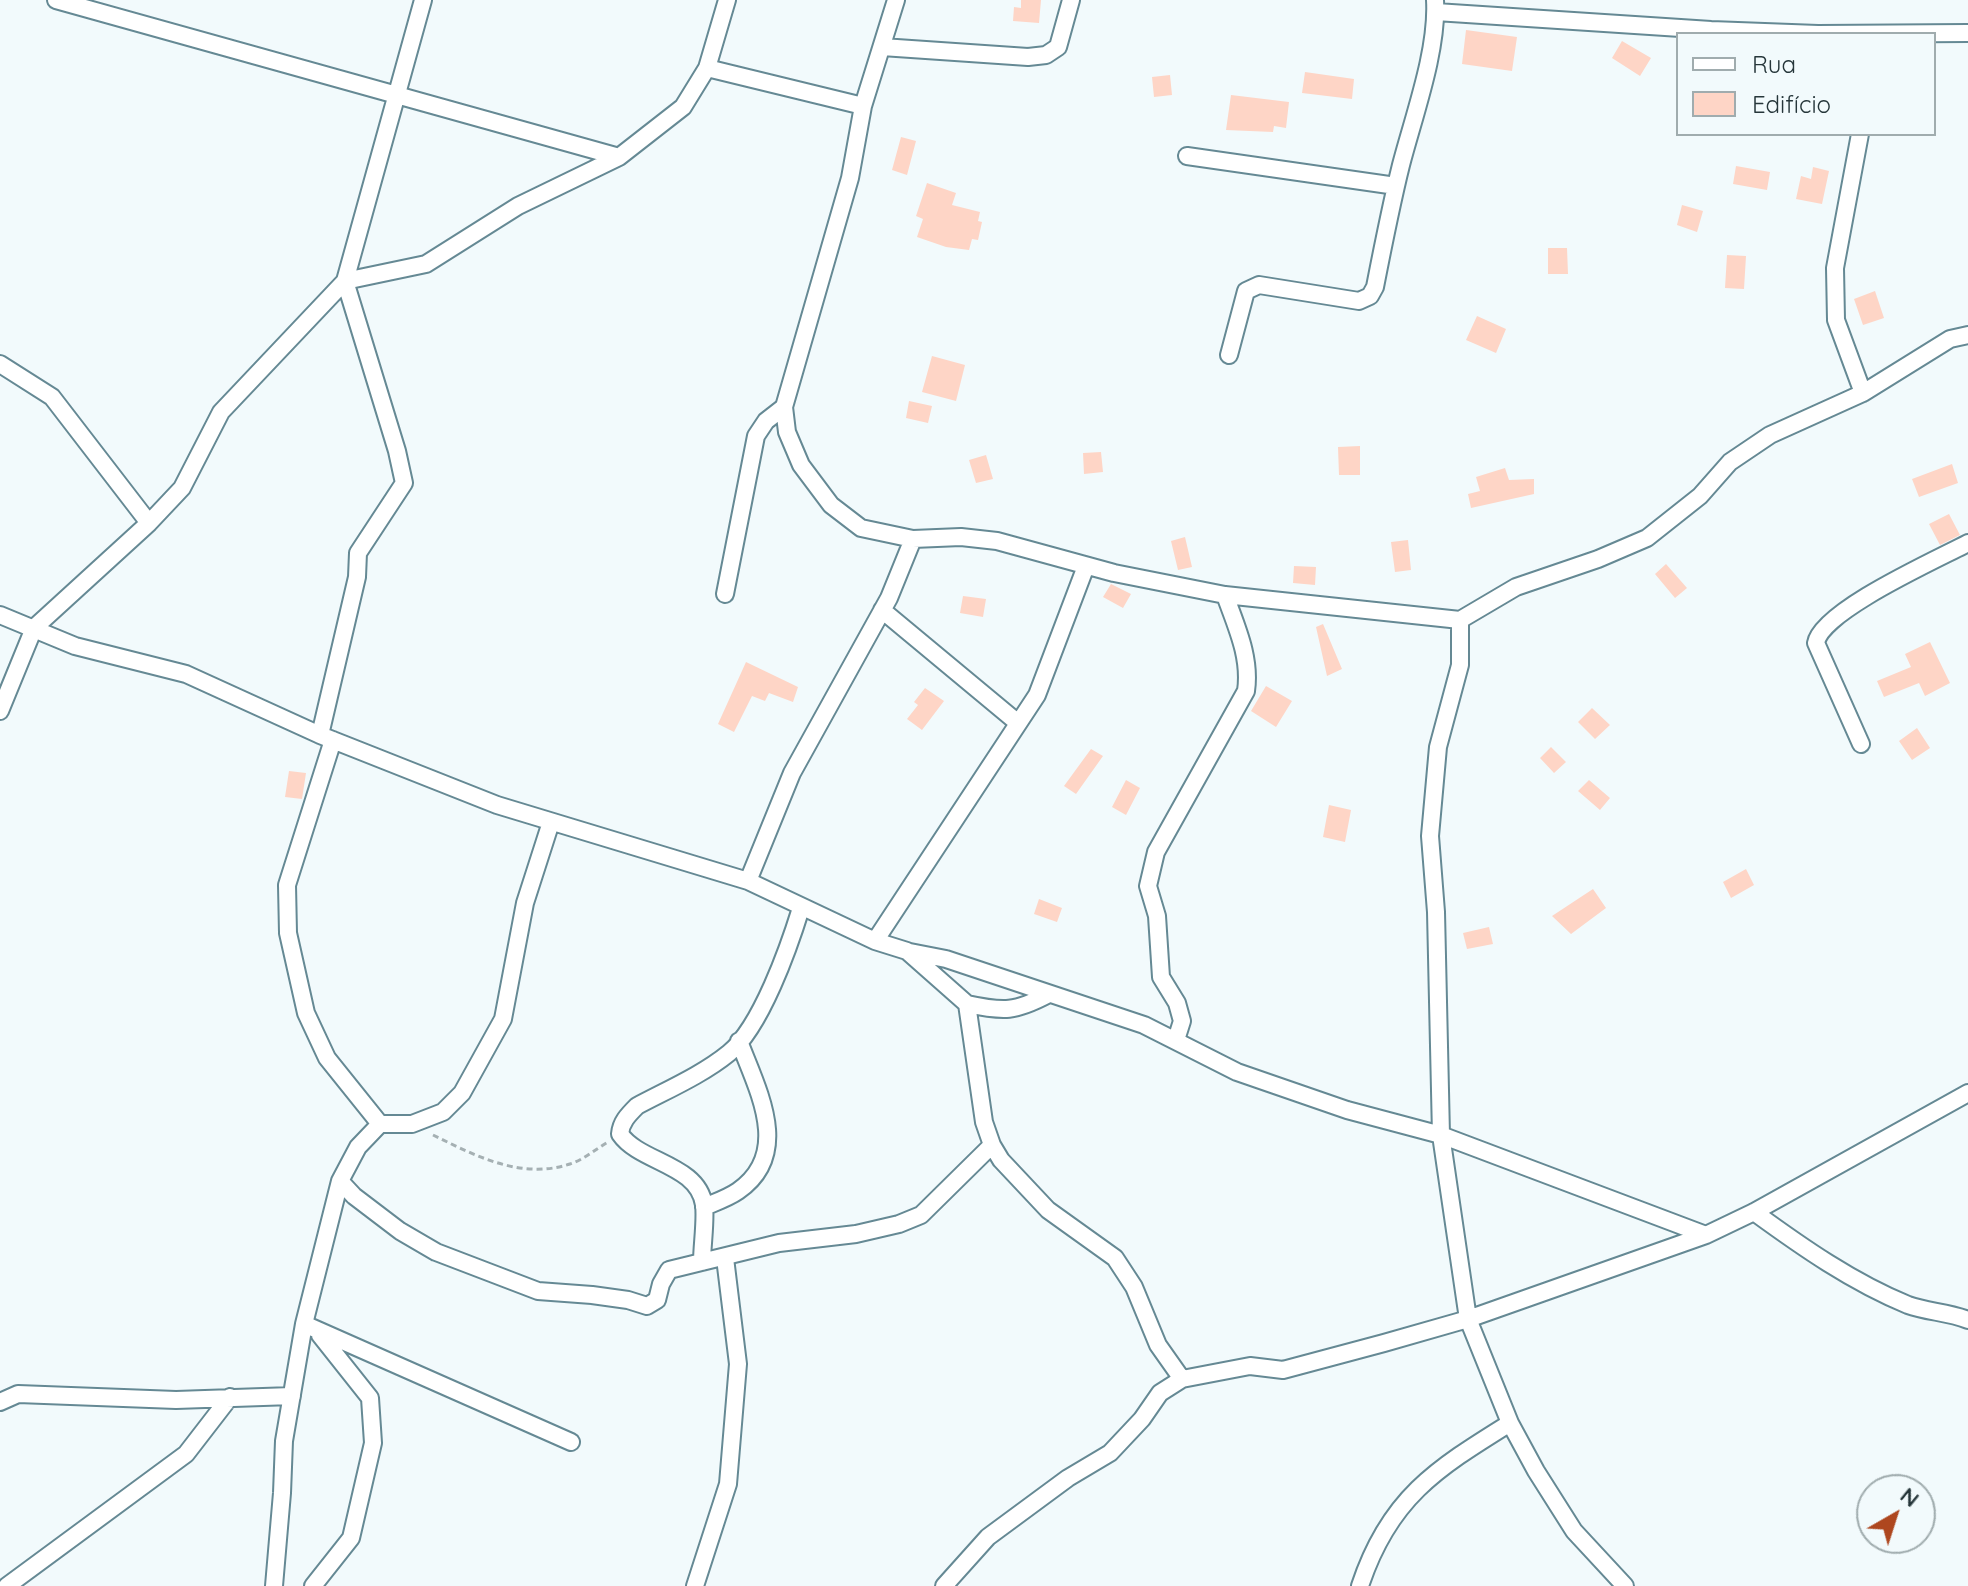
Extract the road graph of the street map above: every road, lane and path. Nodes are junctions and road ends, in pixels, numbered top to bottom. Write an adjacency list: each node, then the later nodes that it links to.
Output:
1 (56, 0): 12 (street)
2 (423, 0): 12 (street)
3 (727, 0): 11 (street)
4 (896, 0): 10 (street)
5 (1071, 0): 10 (street)
6 (1436, 6): 7 (street); 17 (street)
7 (1764, 32)
8 (1936, 33): 9 (street)
9 (1968, 33)
10 (882, 47): 13 (street)
11 (707, 68): 13 (street); 16 (street)
12 (397, 96): 16 (street); 18 (street)
13 (863, 106): 23 (street)
14 (1860, 136): 22 (street)
15 (1187, 156): 17 (street)
16 (619, 157): 18 (street)
17 (1396, 186): 20 (street)
18 (345, 281): 24 (street); 36 (street)
19 (1968, 335): 22 (street)
20 (1229, 355)
21 (0, 364): 24 (street)
22 (1863, 393): 32 (street)
23 (784, 407): 25 (street); 28 (street)
24 (149, 523): 33 (street)
25 (913, 539): 27 (street); 30 (street)
26 (1968, 543): 37 (street)
27 (1086, 566): 29 (street); 35 (street)
28 (725, 594)
29 (1225, 595): 32 (street); 45 (street)
30 (882, 610): 35 (street); 39 (street)
31 (0, 615): 33 (street)
32 (1460, 620): 51 (street)
33 (34, 628): 34 (street); 36 (street)
34 (0, 711)
35 (1018, 723): 41 (street)
36 (326, 738): 38 (street); 48 (street)
37 (1861, 744)
38 (551, 822): 39 (street); 49 (street)
39 (748, 881): 40 (street)
40 (801, 908): 41 (street); 46 (street)
41 (875, 941): 42 (street)
42 (907, 951): 43 (street); 44 (street)
43 (1049, 994): 44 (street); 45 (street)
44 (967, 1004): 52 (street)
45 (1176, 1040): 51 (street)
46 (739, 1041): 50 (street); 54 (street)
47 (1968, 1093): 55 (street)
48 (380, 1124): 49 (street); 53 (street)
49 (412, 1124): 50 (path)
50 (620, 1134): 54 (street)
51 (1441, 1135): 56 (street); 59 (street)
52 (992, 1145): 57 (street); 62 (street)
53 (340, 1181): 58 (street); 61 (street)
54 (704, 1207): 58 (street)
55 (1754, 1212): 56 (street); 60 (street)
56 (1706, 1235): 59 (street)
57 (725, 1258): 58 (street); 71 (street)
58 (702, 1262)
59 (1468, 1319): 62 (street); 66 (street)
60 (1968, 1320)
61 (310, 1327): 63 (street); 67 (street); 70 (street)
62 (1182, 1379): 72 (street)
63 (292, 1396): 64 (street); 69 (street)
64 (230, 1397): 65 (street); 68 (street)
65 (0, 1402)
66 (1510, 1423): 73 (street); 74 (street)
67 (571, 1442)
68 (7, 1586)
69 (274, 1586)
70 (313, 1586)
71 (695, 1586)
72 (944, 1586)
73 (1360, 1586)
74 (1625, 1586)

